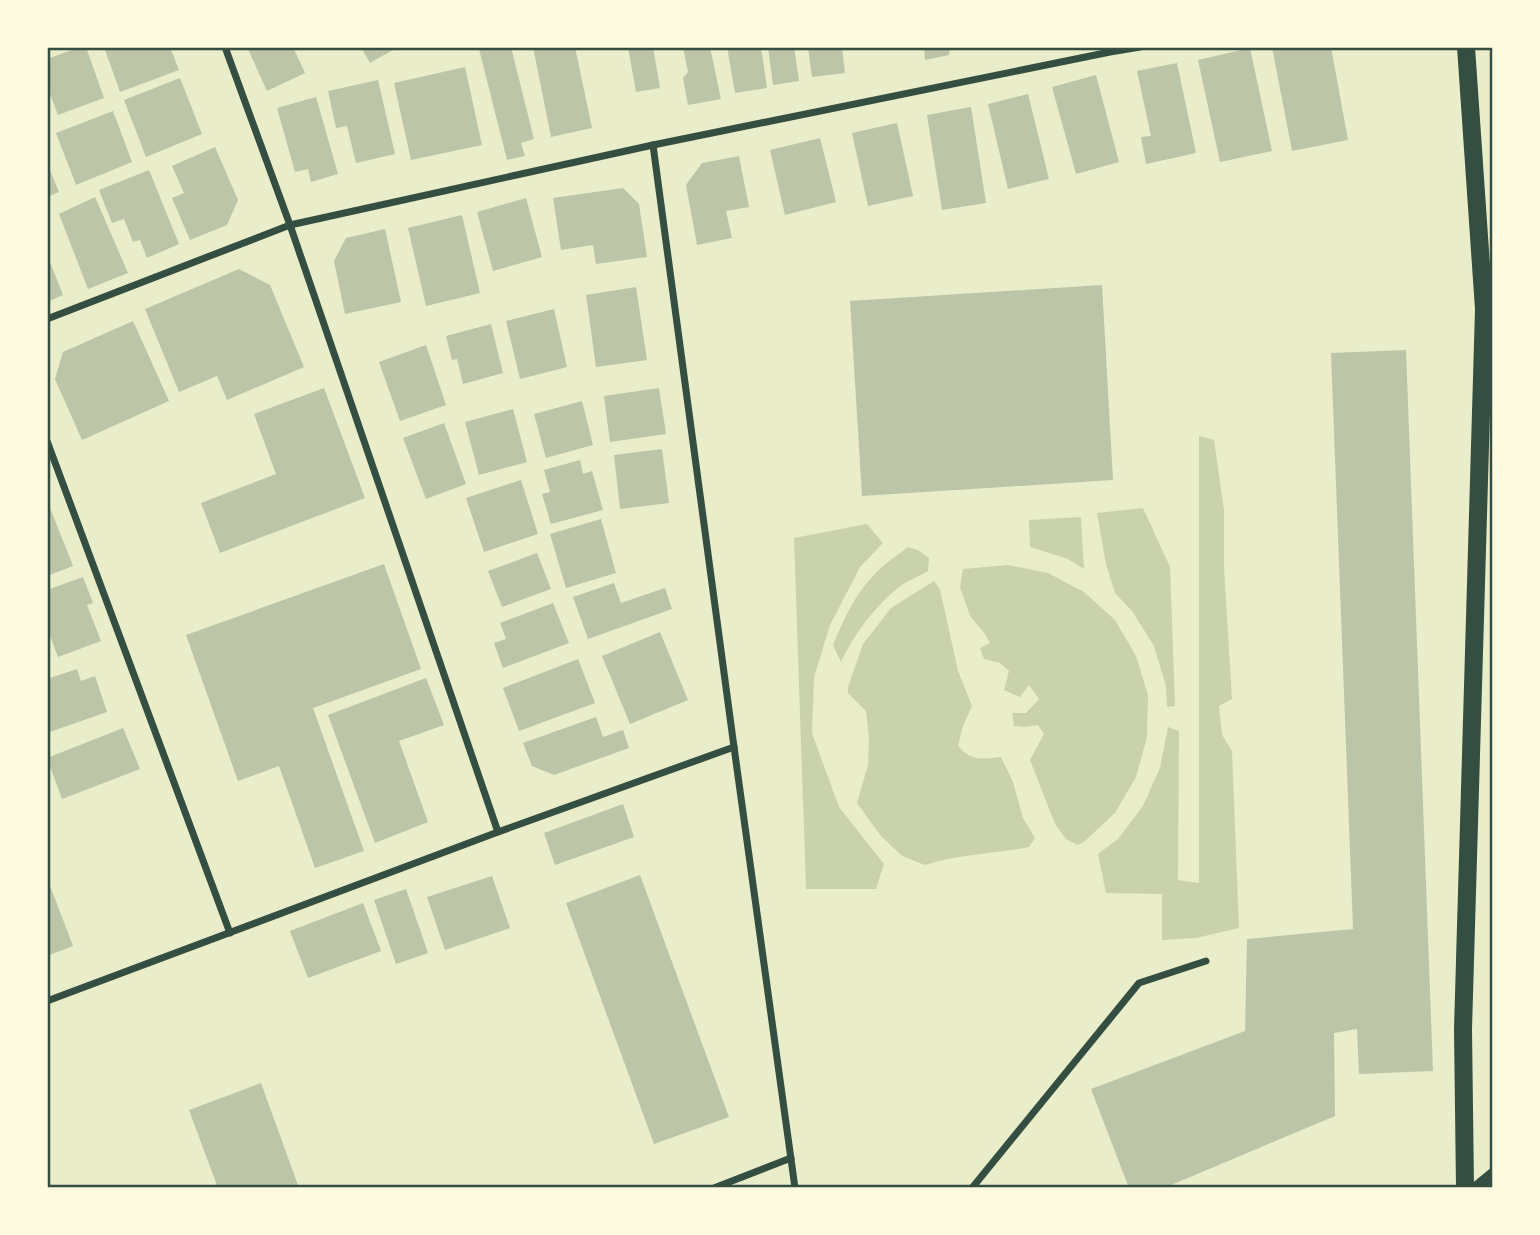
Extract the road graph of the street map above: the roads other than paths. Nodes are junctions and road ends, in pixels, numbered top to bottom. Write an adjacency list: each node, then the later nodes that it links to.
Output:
1 (225, 47): 6 (street)
2 (1140, 47): 4 (street)
3 (1466, 47): 19 (main road)
4 (1107, 50): 5 (street)
5 (653, 145): 6 (street); 9 (street)
6 (290, 225): 7 (street); 10 (street)
7 (47, 319)
8 (47, 441): 11 (street)
9 (734, 747): 10 (street); 14 (street)
10 (498, 832): 11 (street)
11 (230, 933): 13 (street)
12 (1206, 961): 18 (street)
13 (47, 1001)
14 (791, 1158): 16 (street); 17 (street)
15 (1493, 1174): 20 (street)
16 (714, 1188)
17 (795, 1188)
18 (972, 1188)
19 (1465, 1188)
20 (1476, 1188)

